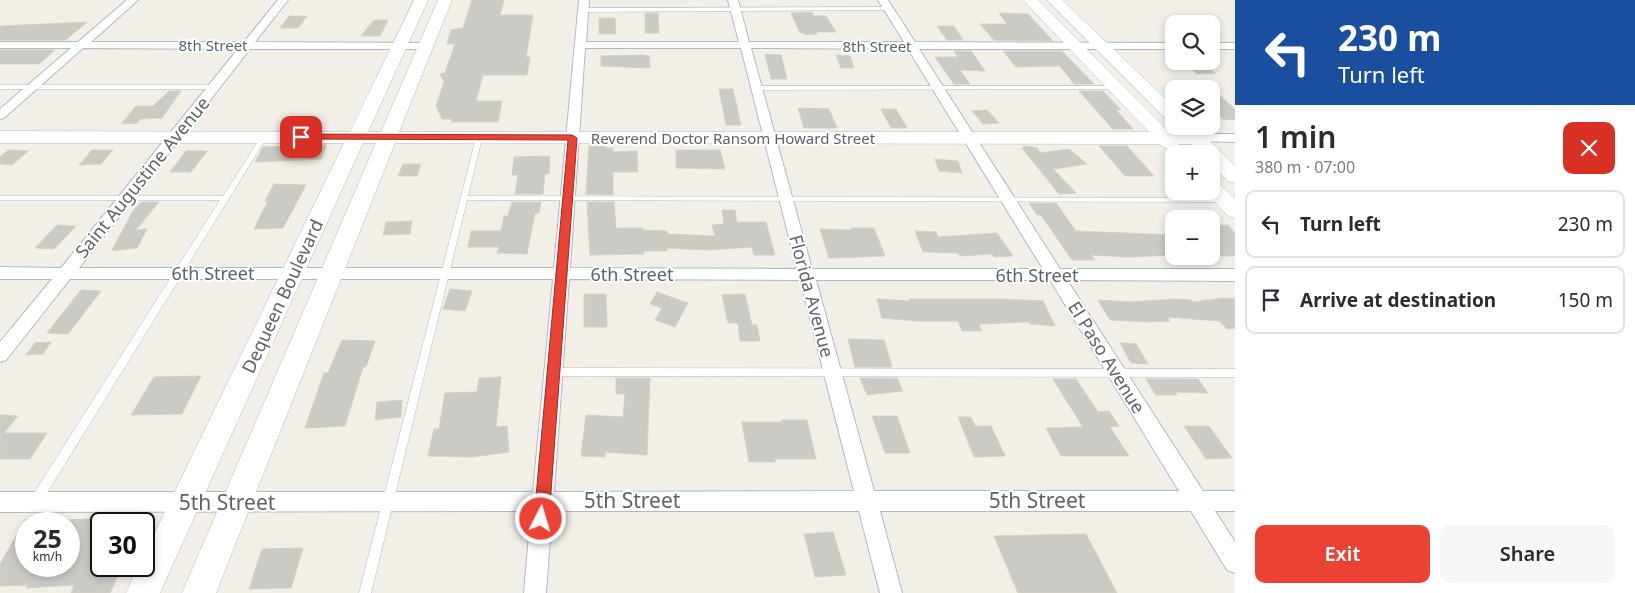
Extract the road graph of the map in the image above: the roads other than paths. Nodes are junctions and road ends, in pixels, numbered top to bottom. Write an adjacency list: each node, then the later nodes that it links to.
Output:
1 (133, 0): 11 (street)
2 (283, 0): 12 (street, Saint Augustine Avenue)
3 (421, 0): 13 (street, Dequeen Boulevard)
4 (445, 0): 14 (street, Dequeen Boulevard)
5 (1030, 0): 18 (street)
6 (1054, 0): 19 (street)
7 (583, 5): 8 (lane); 15 (street)
8 (734, 5): 9 (lane); 16 (street, Florida Avenue)
9 (886, 5): 17 (street, El Paso Avenue)
10 (0, 45): 11 (street, 8th Street)
11 (81, 45): 12 (street, 8th Street); 25 (street)
12 (247, 46): 13 (street, 8th Street); 24 (street, Saint Augustine Avenue)
13 (400, 46): 14 (street, 8th Street); 37 (street, Dequeen Boulevard)
14 (426, 46): 38 (street, Dequeen Boulevard)
15 (580, 46): 16 (street, 8th Street); 40 (street)
16 (745, 46): 17 (street, 8th Street); 26 (street, Florida Avenue)
17 (912, 46): 18 (street, 8th Street); 27 (street, El Paso Avenue)
18 (1075, 46): 19 (street, 8th Street); 28 (street)
19 (1101, 46): 20 (street, 8th Street); 29 (street)
20 (1165, 46)
21 (1220, 46): 22 (street)
22 (1235, 46)
23 (0, 86): 25 (lane)
24 (214, 86): 25 (lane); 35 (street, Saint Augustine Avenue)
25 (33, 87): 30 (street)
26 (756, 88): 27 (lane); 41 (street, Florida Avenue)
27 (938, 88): 28 (lane); 42 (street, El Paso Avenue)
28 (1115, 88): 43 (street)
29 (1165, 108)
30 (0, 115)
31 (1177, 135): 43 (street, Reverend Doctor Ransom Howard Street)
32 (1193, 135): 46 (street)
33 (1212, 135): 44 (street)
34 (0, 137): 35 (street, Reverend Doctor Ransom Howard Street)
35 (174, 137): 36 (street, Reverend Doctor Ransom Howard Street); 48 (street, Saint Augustine Avenue)
36 (264, 137): 37 (street, Reverend Doctor Ransom Howard Street); 49 (lane)
37 (357, 137): 38 (street, Reverend Doctor Ransom Howard Street); 59 (street, Dequeen Boulevard)
38 (388, 137): 39 (street, Reverend Doctor Ransom Howard Street); 55 (street, Dequeen Boulevard)
39 (479, 138): 40 (street, Reverend Doctor Ransom Howard Street); 50 (lane)
40 (572, 138): 41 (street, Reverend Doctor Ransom Howard Street); 51 (street)
41 (770, 138): 42 (street, Reverend Doctor Ransom Howard Street); 52 (street, Florida Avenue)
42 (969, 138): 43 (street, Reverend Doctor Ransom Howard Street); 53 (street, El Paso Avenue)
43 (1164, 138): 45 (street)
44 (1235, 138)
45 (1171, 145)
46 (1235, 177)
47 (0, 198): 48 (lane)
48 (125, 198): 49 (lane); 57 (street, Saint Augustine Avenue)
49 (225, 198): 58 (lane)
50 (464, 198): 51 (lane); 60 (lane)
51 (568, 198): 52 (lane); 61 (street)
52 (786, 199): 53 (lane); 62 (street, Florida Avenue)
53 (1008, 199): 54 (lane); 63 (street, El Paso Avenue)
54 (1224, 199)
55 (332, 272): 59 (street, 6th Street); 60 (street, 6th Street); 73 (street, Dequeen Boulevard)
56 (0, 273): 57 (street, 6th Street)
57 (65, 273): 58 (street, 6th Street); 65 (street, Saint Augustine Avenue)
58 (178, 273): 59 (street, 6th Street); 77 (lane)
59 (293, 273): 78 (street, Dequeen Boulevard)
60 (445, 273): 61 (street, 6th Street); 70 (lane)
61 (561, 274): 62 (street, 6th Street); 66 (street)
62 (806, 275): 63 (street, 6th Street); 67 (street, Florida Avenue)
63 (1055, 275): 64 (street, 6th Street); 68 (street, El Paso Avenue)
64 (1235, 275)
65 (0, 354)
66 (553, 372): 67 (lane); 71 (street)
67 (832, 372): 68 (lane); 72 (street, Florida Avenue)
68 (1116, 372): 69 (lane); 74 (street, El Paso Avenue)
69 (1235, 373)
70 (388, 500): 71 (street, 5th Street); 73 (street, 5th Street); 82 (lane)
71 (543, 500): 72 (street, 5th Street); 83 (street)
72 (866, 500): 74 (street, 5th Street); 84 (street, Florida Avenue)
73 (237, 501): 78 (street, 5th Street); 81 (street, Dequeen Boulevard)
74 (1196, 501): 75 (street, 5th Street); 79 (street, El Paso Avenue)
75 (1235, 501)
76 (0, 502): 77 (street, 5th Street)
77 (35, 502): 78 (street, 5th Street)
78 (186, 502): 80 (street, Dequeen Boulevard)
79 (1235, 562)
80 (143, 593)
81 (199, 593)
82 (365, 593)
83 (535, 593)
84 (891, 593)

